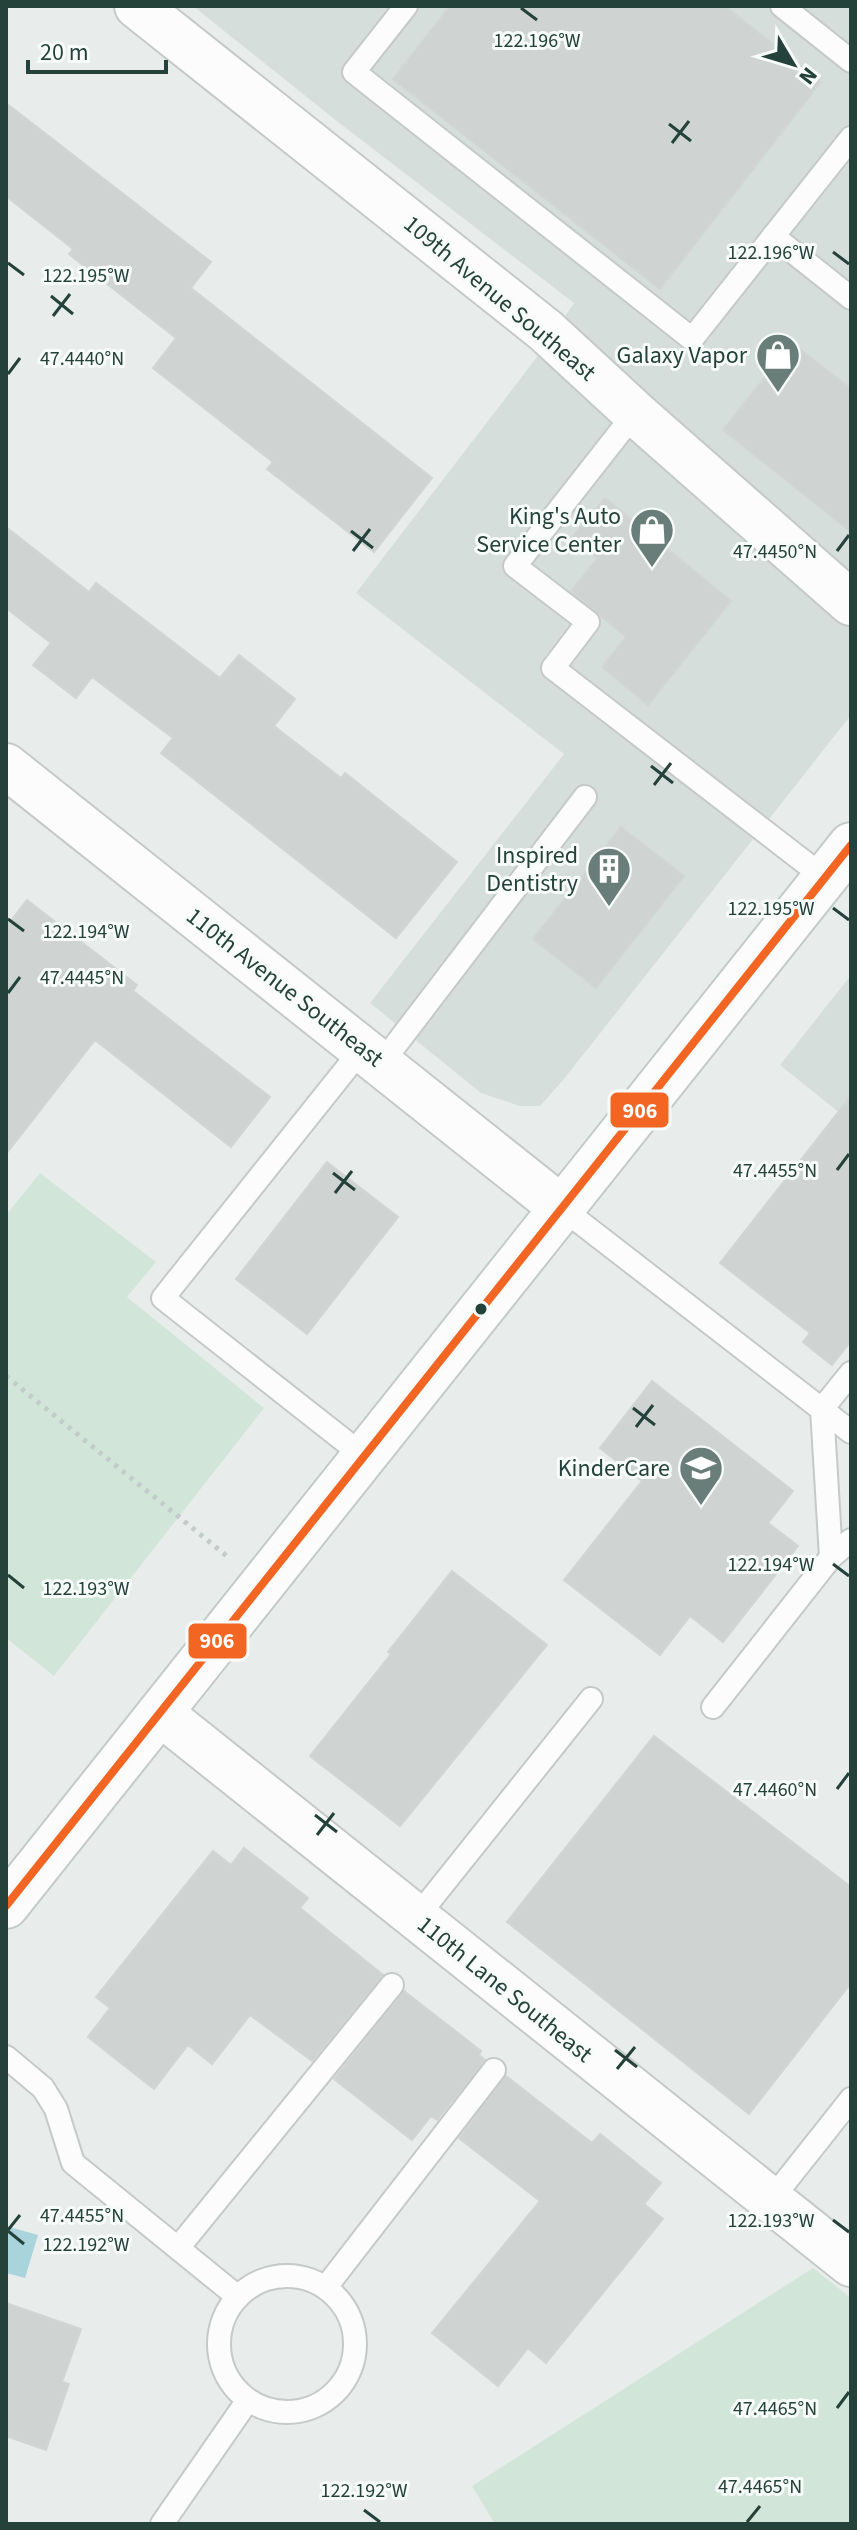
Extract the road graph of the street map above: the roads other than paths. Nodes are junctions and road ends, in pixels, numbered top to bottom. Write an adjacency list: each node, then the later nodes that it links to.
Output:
1 (137, 6): 8 (street, 109th Avenue Southeast)
2 (406, 6): 6 (lane)
3 (782, 6): 4 (lane)
4 (851, 61)
5 (851, 138): 6 (lane)
6 (773, 236): 7 (lane)
7 (851, 298)
8 (635, 413): 9 (street, 109th Avenue Southeast); 12 (lane)
9 (851, 603)
10 (6, 766): 13 (street, 110th Avenue Southeast)
11 (585, 797): 13 (lane)
12 (841, 866): 14 (street)
13 (372, 1056): 14 (street, 110th Avenue Southeast); 18 (lane)
14 (563, 1209): 16 (lane); 18 (street)
15 (851, 1373): 16 (lane)
16 (822, 1409): 17 (lane); 20 (lane)
17 (851, 1432)
18 (365, 1457): 23 (street)
19 (851, 1540): 20 (lane)
20 (831, 1557): 22 (lane)
21 (591, 1699): 25 (lane)
22 (713, 1707)
23 (160, 1713): 24 (street); 25 (street, 110th Lane Southeast)
24 (6, 1906)
25 (416, 1918): 30 (street, 110th Lane Southeast)
26 (392, 1985): 31 (lane)
27 (6, 2057): 31 (lane)
28 (494, 2070): 33 (lane)
29 (851, 2099): 30 (lane)
30 (771, 2200): 32 (street, 110th Lane Southeast)
31 (178, 2248): 34 (lane)
32 (851, 2264)
33 (326, 2287): 34 (lane); 35 (lane)
34 (238, 2297): 35 (lane)
35 (248, 2400): 36 (lane)
36 (162, 2524)

